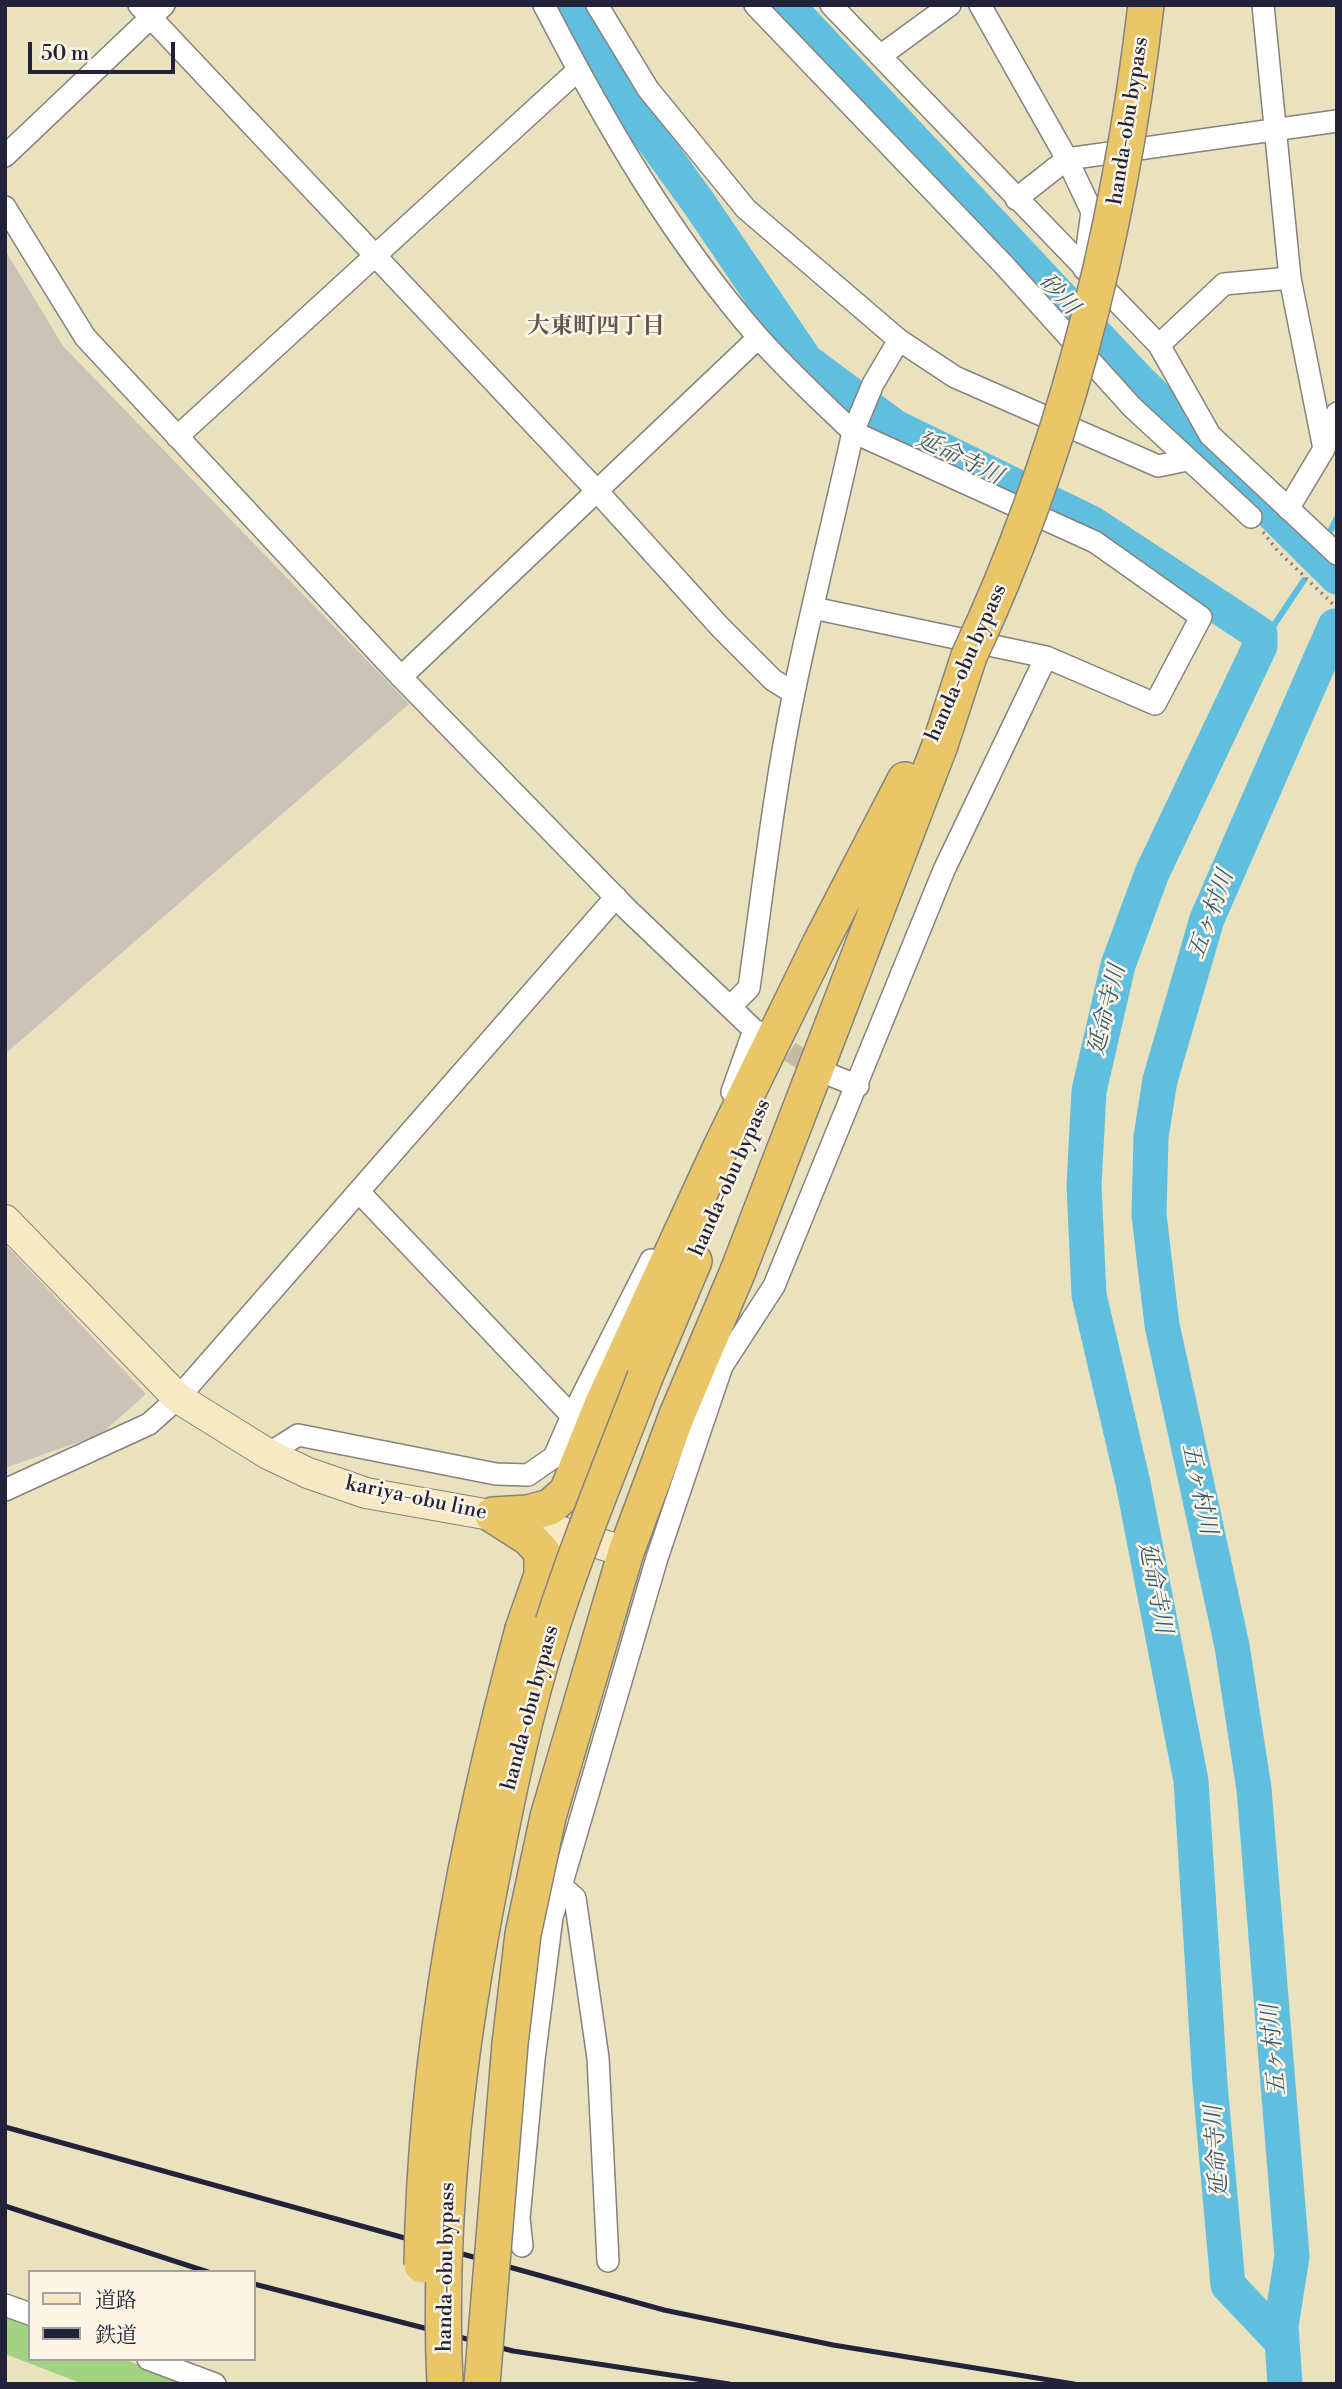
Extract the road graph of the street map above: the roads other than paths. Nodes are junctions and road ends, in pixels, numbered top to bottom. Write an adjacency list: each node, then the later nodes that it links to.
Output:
1 (544, 5): 11 (street)
2 (597, 5): 22 (street)
3 (755, 5): 29 (street)
4 (831, 5): 10 (street)
5 (950, 5): 10 (street)
6 (980, 5): 15 (street)
7 (1146, 5): 35 (highway, handa-obu bypass, bridge)
8 (1263, 5): 13 (street)
9 (151, 9): 14 (street); 18 (street)
10 (880, 56): 16 (street)
11 (578, 70): 18 (street); 21 (street)
12 (1337, 121): 13 (street)
13 (1275, 130): 15 (street); 20 (street)
14 (5, 156)
15 (1067, 159): 16 (street); 19 (street)
16 (1016, 199): 19 (street)
17 (5, 207): 27 (street)
18 (376, 257): 27 (street); 30 (street)
19 (1084, 269): 23 (street)
20 (1290, 278): 23 (street); 28 (street)
21 (758, 338): 25 (street); 30 (street)
22 (899, 340): 25 (street); 29 (street)
23 (1159, 345): 26 (street)
24 (1337, 413): 28 (street)
25 (854, 431): 34 (street); 36 (street)
26 (1210, 435): 29 (street); 31 (street)
27 (177, 437): 37 (street)
28 (1324, 449): 31 (street)
29 (1187, 460): 32 (street)
30 (597, 491): 37 (street); 38 (street)
31 (1288, 509): 33 (street)
32 (1251, 517)
33 (1337, 554)
34 (813, 608): 36 (street); 38 (street)
35 (969, 656): 49 (highway); 50 (highway); 59 (highway, handa-obu bypass, bridge)
36 (1046, 657): 42 (street)
37 (401, 677): 39 (street)
38 (794, 693): 40 (street)
39 (616, 897): 40 (street); 43 (street)
40 (730, 1007): 46 (street)
41 (828, 1074): 42 (street)
42 (858, 1086): 51 (street)
43 (359, 1192): 45 (street); 46 (street)
44 (5, 1220): 45 (main road, kariya-obu line)
45 (178, 1398): 47 (main road, kariya-obu line); 48 (street)
46 (572, 1416): 47 (street)
47 (268, 1454): 49 (main road, kariya-obu line)
48 (5, 1490)
49 (493, 1515): 50 (main road, kariya-obu line); 58 (highway, bridge)
50 (625, 1552): 60 (highway, bridge)
51 (560, 1885): 52 (street); 53 (street)
52 (522, 2246)
53 (608, 2261)
54 (5, 2305): 55 (street)
55 (28, 2313)
56 (153, 2361): 57 (street)
57 (215, 2384)
58 (426, 2384)
59 (445, 2384)
60 (482, 2384)

